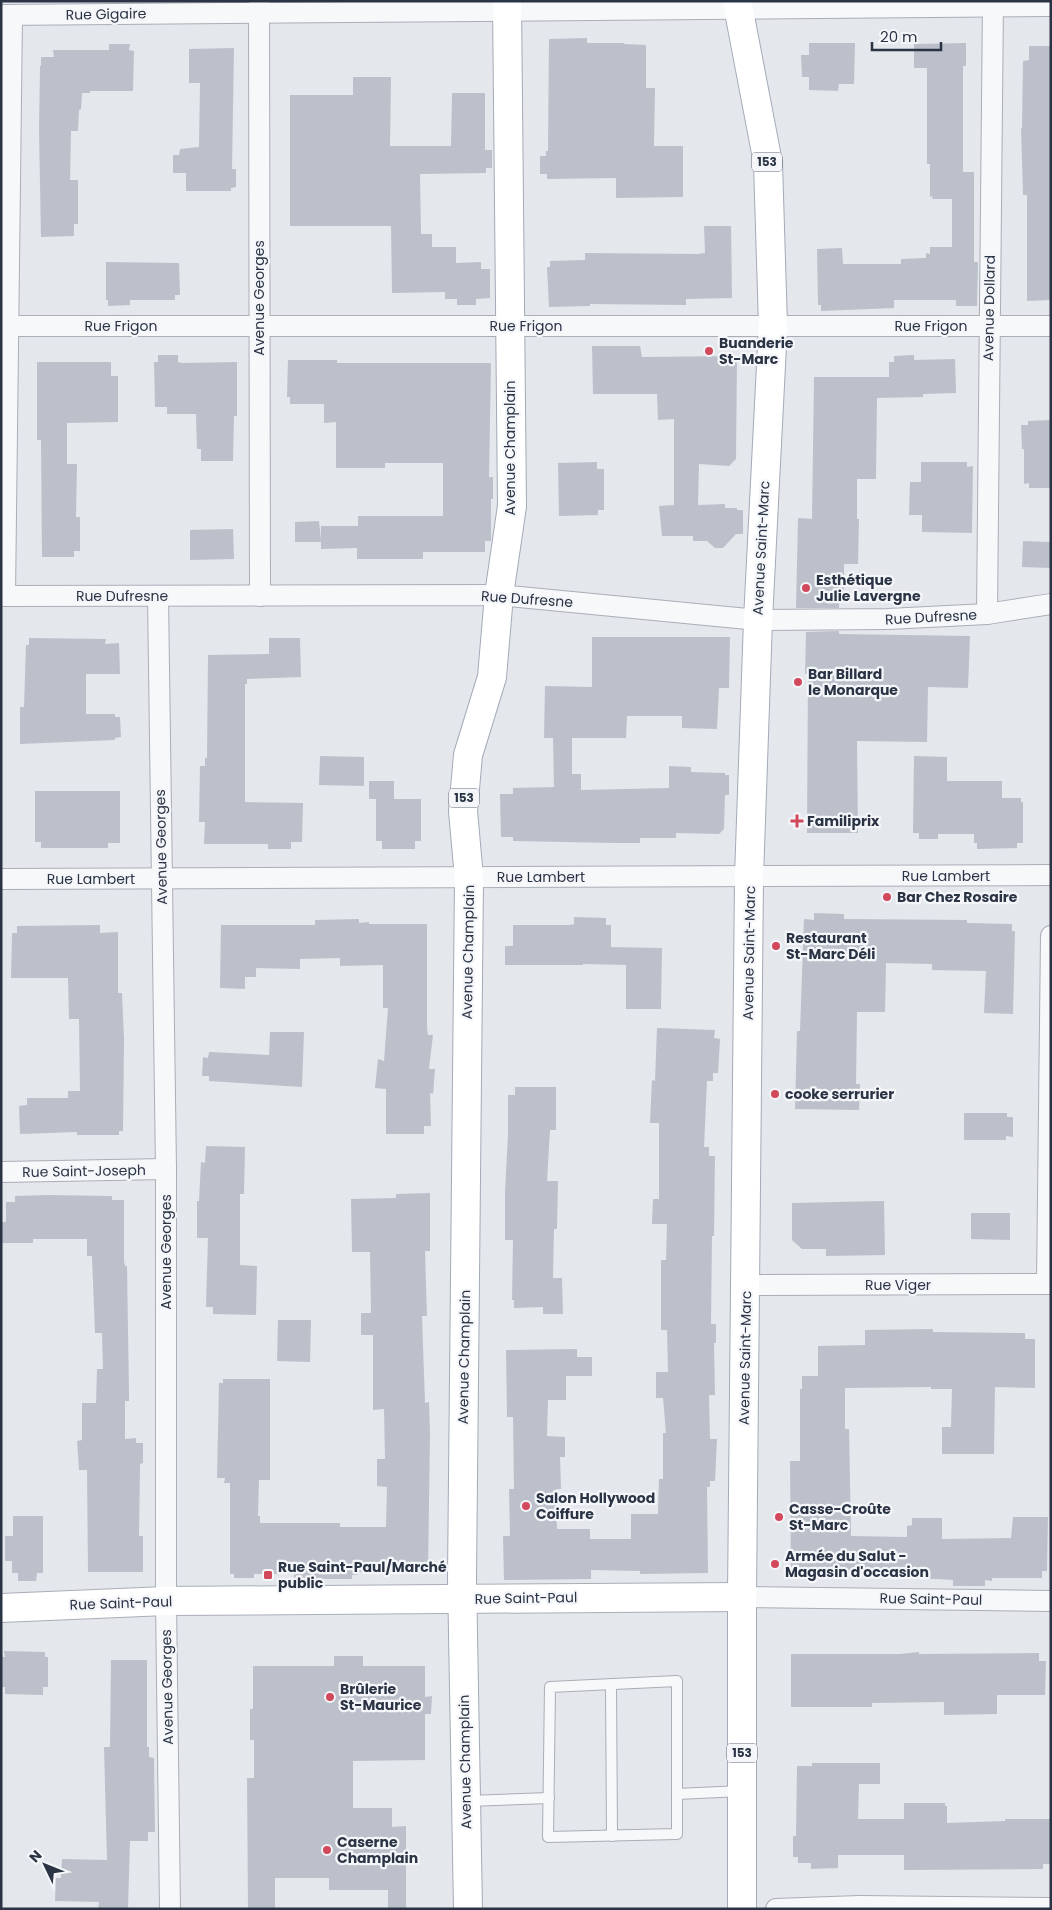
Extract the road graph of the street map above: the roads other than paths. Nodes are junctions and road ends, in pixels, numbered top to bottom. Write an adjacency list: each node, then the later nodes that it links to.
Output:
1 (993, 4): 3 (street, Rue Gigaire); 5 (street, Rue Gigaire); 12 (street, Avenue Dollard)
2 (738, 5): 3 (street, Rue Gigaire); 4 (street, Rue Gigaire); 11 (main road, Avenue Saint-Marc / 153)
3 (767, 5)
4 (507, 6): 6 (street, Rue Gigaire); 10 (main road, Avenue Champlain / 153)
5 (1051, 6)
6 (259, 7): 7 (street, Rue Gigaire); 9 (street, Avenue Georges)
7 (7, 15): 8 (street)
8 (5, 326): 9 (street, Rue Frigon); 15 (street)
9 (259, 326): 10 (street, Rue Frigon); 17 (street, Avenue Georges)
10 (510, 326): 11 (street, Rue Frigon); 14 (main road, Avenue Champlain / 153)
11 (774, 326): 12 (street, Rue Frigon); 20 (main road, Avenue Saint-Marc / 153)
12 (988, 326): 13 (street, Rue Frigon); 19 (street, Avenue Dollard)
13 (1051, 326)
14 (499, 595): 17 (street, Rue Dufresne); 20 (street, Rue Dufresne); 23 (main road, Avenue Champlain / 153)
15 (3, 596): 16 (street, Rue Dufresne)
16 (158, 596): 17 (street, Rue Dufresne); 25 (street, Avenue Georges)
17 (260, 596)
18 (1051, 604): 19 (street, Rue Dufresne)
19 (987, 614): 20 (street, Rue Dufresne)
20 (758, 620): 22 (main road, Avenue Saint-Marc / 153)
21 (1051, 875): 22 (street, Rue Lambert)
22 (749, 876): 23 (street, Rue Lambert); 30 (main road, Avenue Saint-Marc / 153)
23 (469, 878): 25 (street, Rue Lambert); 32 (main road, Avenue Champlain / 153)
24 (1, 879): 25 (street, Rue Lambert)
25 (161, 879): 27 (street, Avenue Georges)
26 (1051, 936): 29 (street)
27 (166, 1169): 28 (street, Rue Saint-Joseph); 34 (street, Avenue Georges)
28 (1, 1172)
29 (1049, 1284): 30 (street, Rue Viger)
30 (745, 1285): 31 (main road, Avenue Saint-Marc / 153)
31 (742, 1596): 32 (main road, Rue Saint-Paul); 33 (street, Rue Saint-Paul); 37 (main road, Avenue Saint-Marc / 153)
32 (462, 1599): 34 (main road, Rue Saint-Paul); 40 (main road, Avenue Champlain / 153)
33 (1051, 1600)
34 (166, 1601): 35 (main road, Rue Saint-Paul); 43 (street, Avenue Georges)
35 (1, 1608)
36 (611, 1684): 38 (lane); 39 (lane); 41 (lane)
37 (742, 1791): 38 (lane); 45 (main road, Avenue Saint-Marc / 153)
38 (677, 1794): 41 (lane)
39 (549, 1798): 40 (lane); 41 (lane)
40 (466, 1801): 44 (main road, Avenue Champlain / 153)
41 (612, 1836)
42 (1051, 1908): 46 (street)
43 (170, 1909)
44 (468, 1909)
45 (742, 1909)
46 (776, 1909)

